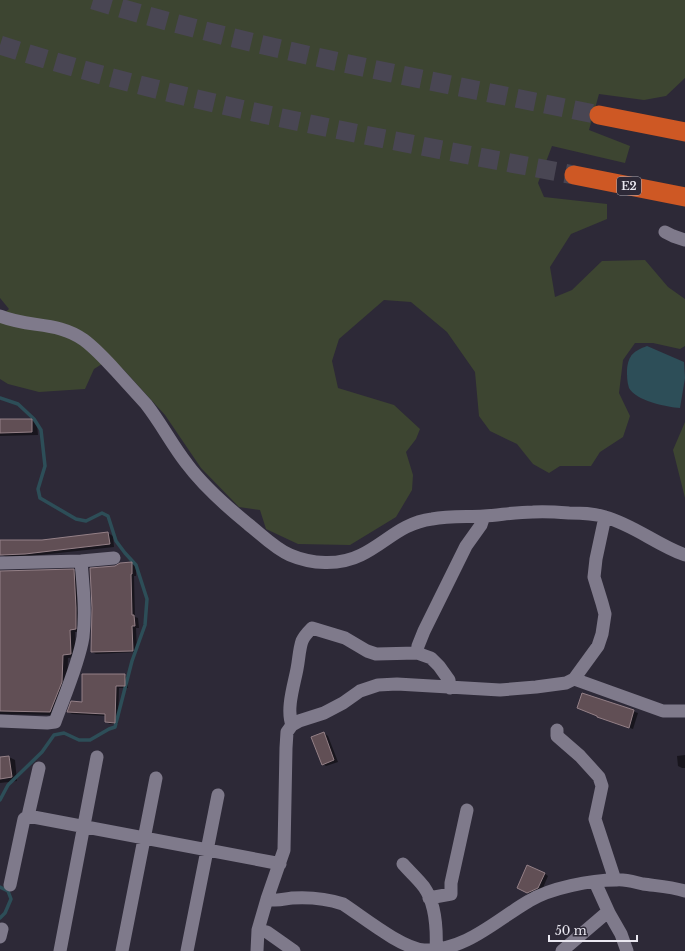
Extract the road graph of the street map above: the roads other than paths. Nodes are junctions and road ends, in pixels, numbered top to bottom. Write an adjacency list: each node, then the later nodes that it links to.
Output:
1 (599, 115): 2 (highway)
2 (685, 132)
3 (574, 175): 4 (highway, E2)
4 (685, 197)
5 (665, 232): 6 (street)
6 (685, 240)
7 (0, 316): 8 (street)
8 (484, 516): 9 (street); 14 (street)
9 (605, 517): 10 (street); 15 (street)
10 (685, 555)
11 (114, 558): 12 (street)
12 (81, 561): 13 (street); 18 (street)
13 (0, 562)
14 (417, 653): 16 (street); 19 (street)
15 (574, 679): 16 (street); 17 (street)
16 (450, 688): 19 (street)
17 (685, 711)
18 (0, 721)
19 (292, 725): 30 (street)
20 (558, 730): 32 (street)
21 (97, 757): 27 (street)
22 (39, 768): 26 (street)
23 (156, 778): 28 (street)
24 (218, 795): 29 (street)
25 (467, 810): 36 (street)
26 (28, 816): 27 (street); 34 (street)
27 (84, 826): 28 (street); 40 (street)
28 (144, 837): 29 (street); 41 (street)
29 (207, 849): 30 (street); 42 (street)
30 (280, 864): 37 (street)
31 (403, 864): 36 (street)
32 (615, 880): 33 (street); 35 (street)
33 (595, 882): 38 (street); 45 (street)
34 (10, 885)
35 (685, 891)
36 (429, 898): 45 (street)
37 (267, 899): 39 (street); 45 (street)
38 (609, 913): 46 (street); 47 (street)
39 (258, 930): 43 (street); 44 (street)
40 (60, 951)
41 (122, 951)
42 (187, 951)
43 (257, 951)
44 (294, 951)
45 (436, 951)
46 (562, 951)
47 (627, 951)

